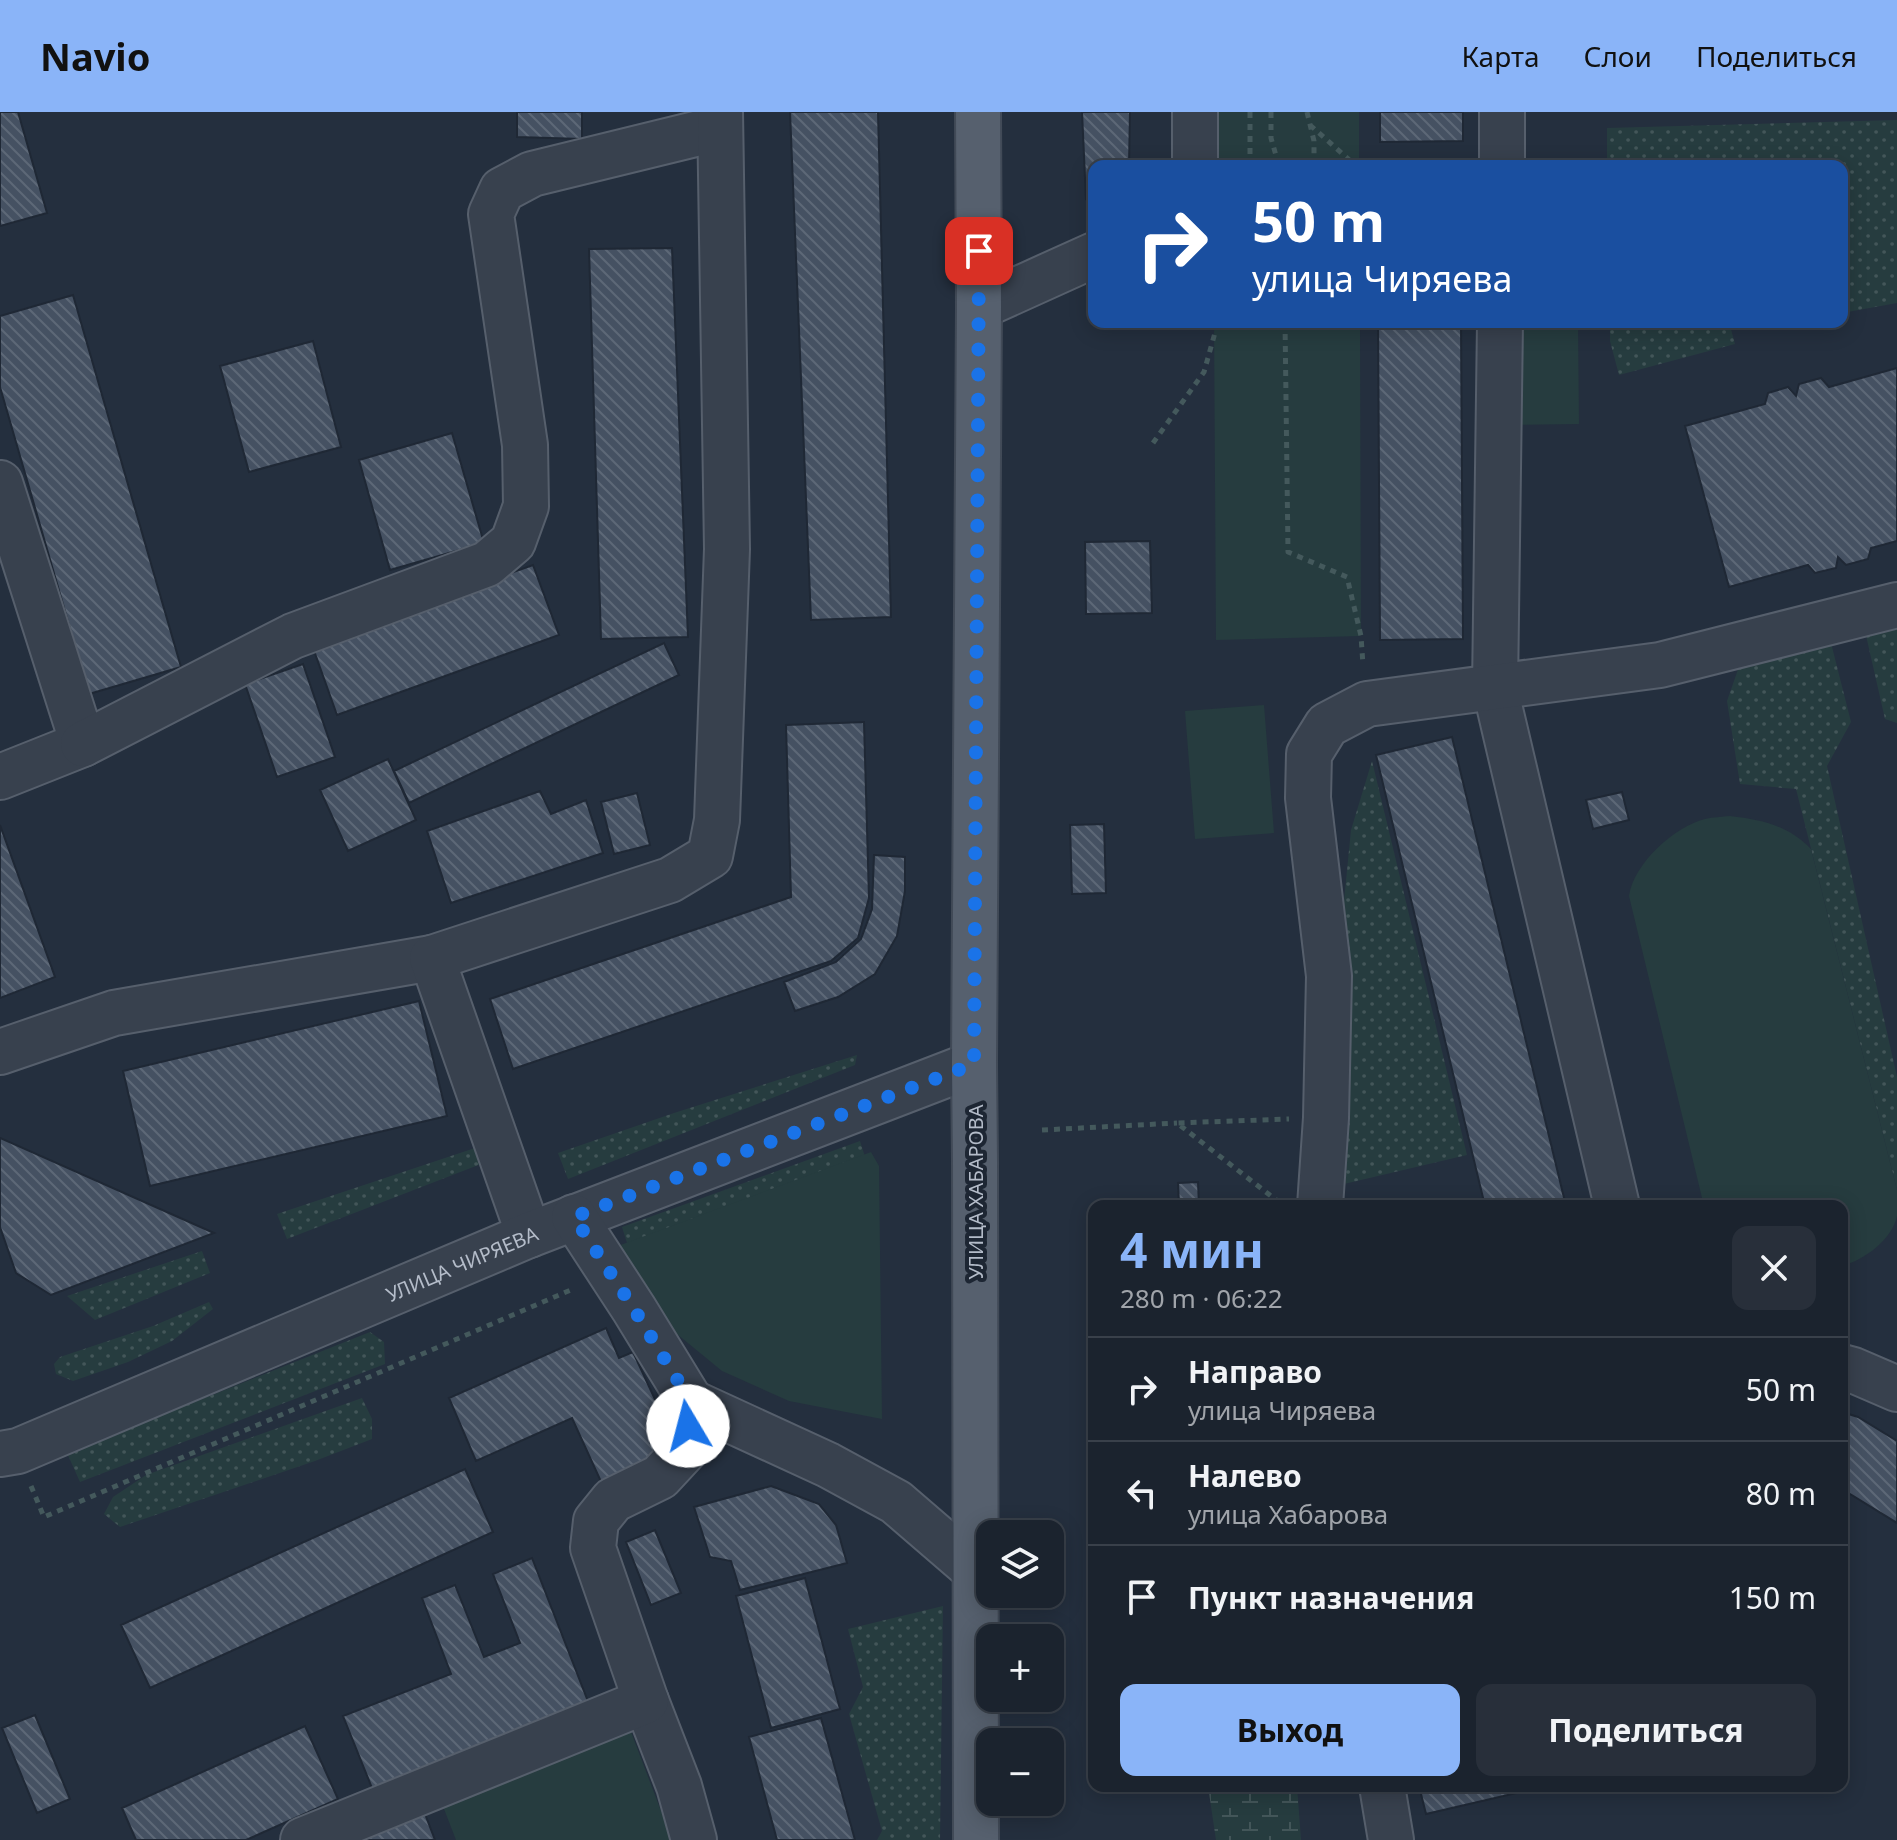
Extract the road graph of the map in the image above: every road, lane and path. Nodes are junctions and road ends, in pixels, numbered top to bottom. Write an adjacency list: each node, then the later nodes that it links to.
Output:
1 (978, 112): 16 (main road, УЛИЦА ХАБАРОВА)
2 (1195, 112): 9 (street)
3 (1250, 112): 10 (path)
4 (1271, 112): 11 (path)
5 (1307, 112): 8 (path)
6 (1502, 112): 14 (street)
7 (720, 120): 25 (street); 27 (street)
8 (1310, 125): 12 (path); 13 (path)
9 (1195, 160)
10 (1250, 160)
11 (1277, 160)
12 (1314, 160)
13 (1349, 160)
14 (1502, 160)
15 (1088, 258): 16 (street)
16 (979, 307): 29 (main road, УЛИЦА ХАБАРОВА)
17 (1216, 328): 20 (path)
18 (1285, 328): 24 (path)
19 (1500, 328): 23 (street)
20 (1153, 443)
21 (0, 483): 25 (street)
22 (1897, 605): 23 (street)
23 (1495, 688): 24 (street); 35 (street)
24 (1367, 704): 30 (street)
25 (83, 744): 26 (street)
26 (0, 777)
27 (432, 958): 28 (street); 37 (street)
28 (0, 1052)
29 (974, 1064): 36 (street, УЛИЦА ЧИРЯЕВА); 43 (main road, УЛИЦА ХАБАРОВА)
30 (1326, 1118): 31 (path); 34 (street)
31 (1177, 1123): 32 (path); 33 (path)
32 (1042, 1130)
33 (1275, 1200)
34 (1320, 1200)
35 (1616, 1200)
36 (574, 1217): 37 (street, УЛИЦА ЧИРЯЕВА); 38 (street)
37 (529, 1235): 42 (street, УЛИЦА ЧИРЯЕВА)
38 (611, 1273): 41 (street); 42 (path)
39 (1848, 1369): 40 (street)
40 (1897, 1389)
41 (691, 1402): 43 (street); 44 (street)
42 (9, 1453)
43 (975, 1570): 48 (main road, УЛИЦА ХАБАРОВА)
44 (646, 1701): 46 (street); 47 (street)
45 (1383, 1792): 49 (street)
46 (303, 1840)
47 (694, 1840)
48 (976, 1840)
49 (1391, 1840)

